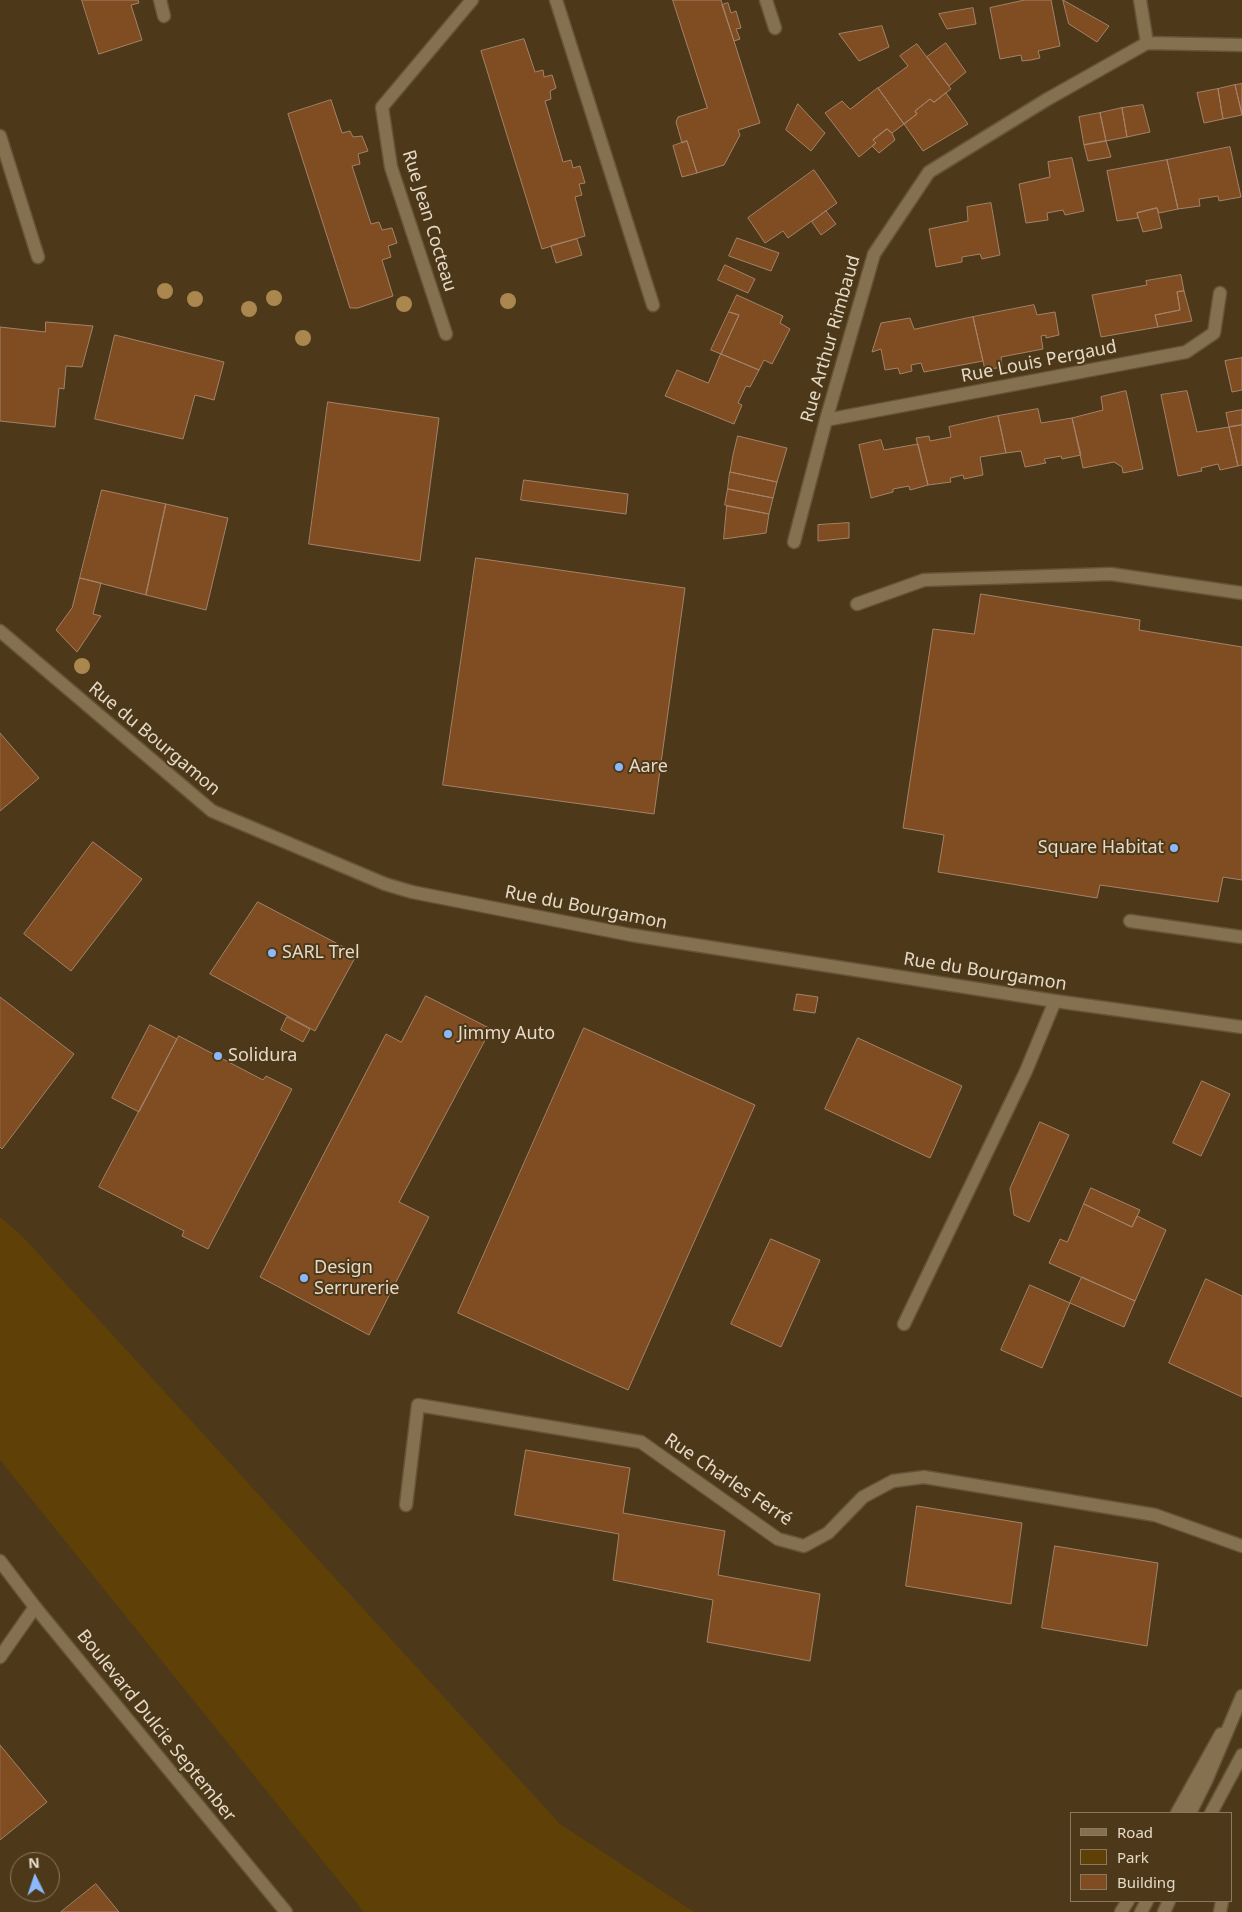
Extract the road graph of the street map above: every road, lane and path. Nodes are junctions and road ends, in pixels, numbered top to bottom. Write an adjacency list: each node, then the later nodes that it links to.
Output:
1 (160, 0): 6 (street)
2 (472, 0): 14 (street, Rue Jean Cocteau)
3 (556, 0): 13 (street)
4 (766, 0): 7 (street)
5 (1140, 0): 8 (street)
6 (164, 16)
7 (775, 28)
8 (1147, 43): 9 (street); 15 (street, Rue Arthur Rimbaud)
9 (1242, 45)
10 (0, 136): 11 (street)
11 (38, 257)
12 (1220, 293): 15 (street, Rue Louis Pergaud)
13 (652, 304)
14 (446, 334)
15 (826, 420): 16 (street, Rue Arthur Rimbaud)
16 (794, 542)
17 (1242, 593): 18 (street)
18 (858, 604)
19 (0, 632): 22 (street, Rue du Bourgamon)
20 (1130, 921): 21 (street)
21 (1242, 937)
22 (1056, 1001): 23 (street, Rue du Bourgamon); 24 (street)
23 (1242, 1027)
24 (904, 1324)
25 (406, 1505): 26 (street, Rue Charles Ferré)
26 (1242, 1546)
27 (0, 1561): 28 (street, Boulevard Dulcie September)
28 (35, 1607): 29 (street); 35 (street, Boulevard Dulcie September)
29 (0, 1658)
30 (1241, 1697): 32 (street); 33 (street)
31 (1242, 1755): 34 (street)
32 (1178, 1812)
33 (1190, 1812)
34 (1212, 1812)
35 (286, 1912)

